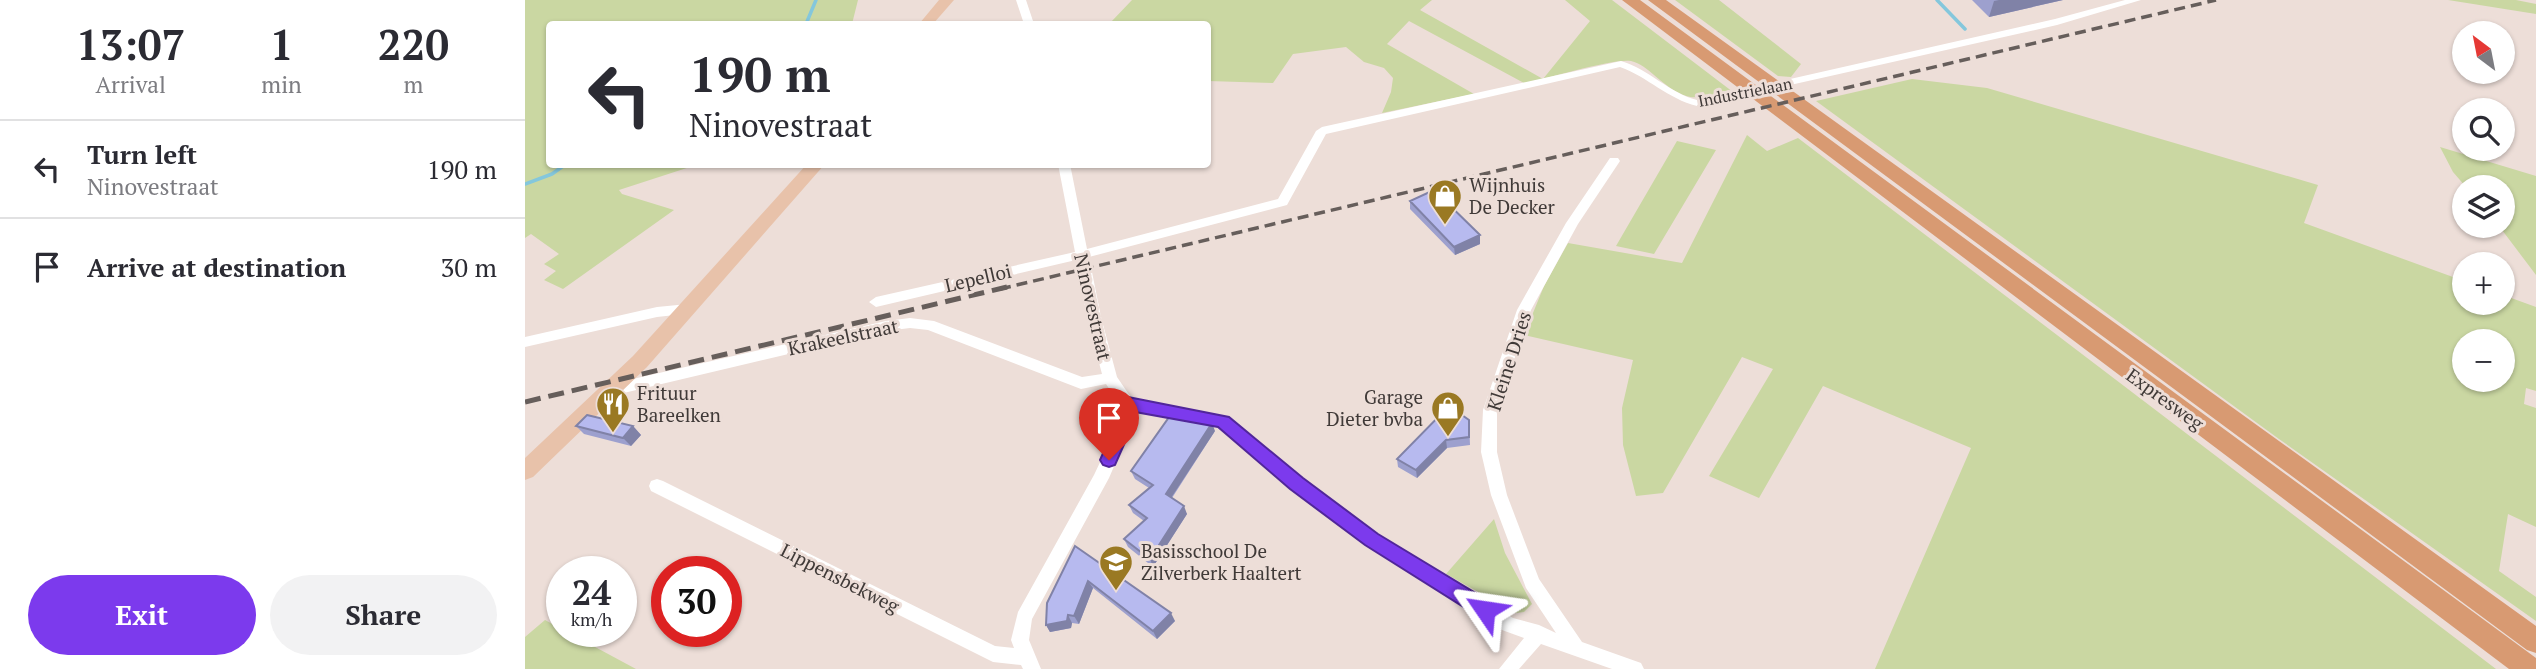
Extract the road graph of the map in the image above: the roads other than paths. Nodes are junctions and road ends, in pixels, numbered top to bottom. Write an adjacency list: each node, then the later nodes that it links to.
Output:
1 (947, 0): 6 (main road)
2 (1021, 0): 7 (street)
3 (1630, 0): 28 (highway, Expresweg)
4 (1656, 0): 22 (highway, Expresweg)
5 (2136, 0): 8 (street, Industrielaan)
6 (929, 21)
7 (1028, 21)
8 (1322, 131): 12 (street, Lepelloi)
9 (1614, 161): 23 (street, Kleine Dries)
10 (813, 168): 14 (main road)
11 (1065, 168): 12 (street, Ninovestraat)
12 (1080, 255): 13 (street, Lepelloi); 16 (street, Ninovestraat)
13 (876, 302)
14 (688, 309): 15 (street); 17 (main road)
15 (525, 342)
16 (1110, 378): 17 (street, Krakeelstraat); 18 (street, Ninovestraat)
17 (611, 390): 19 (main road)
18 (1128, 404): 21 (street); 25 (street)
19 (525, 471)
20 (657, 486): 24 (street, Lippensbekweg)
21 (1539, 633): 23 (street); 26 (street)
22 (2536, 641)
23 (1577, 649): 27 (street)
24 (998, 662): 25 (street, Lippensbekweg)
25 (1030, 663)
26 (1508, 669)
27 (1635, 669)
28 (2530, 669)

